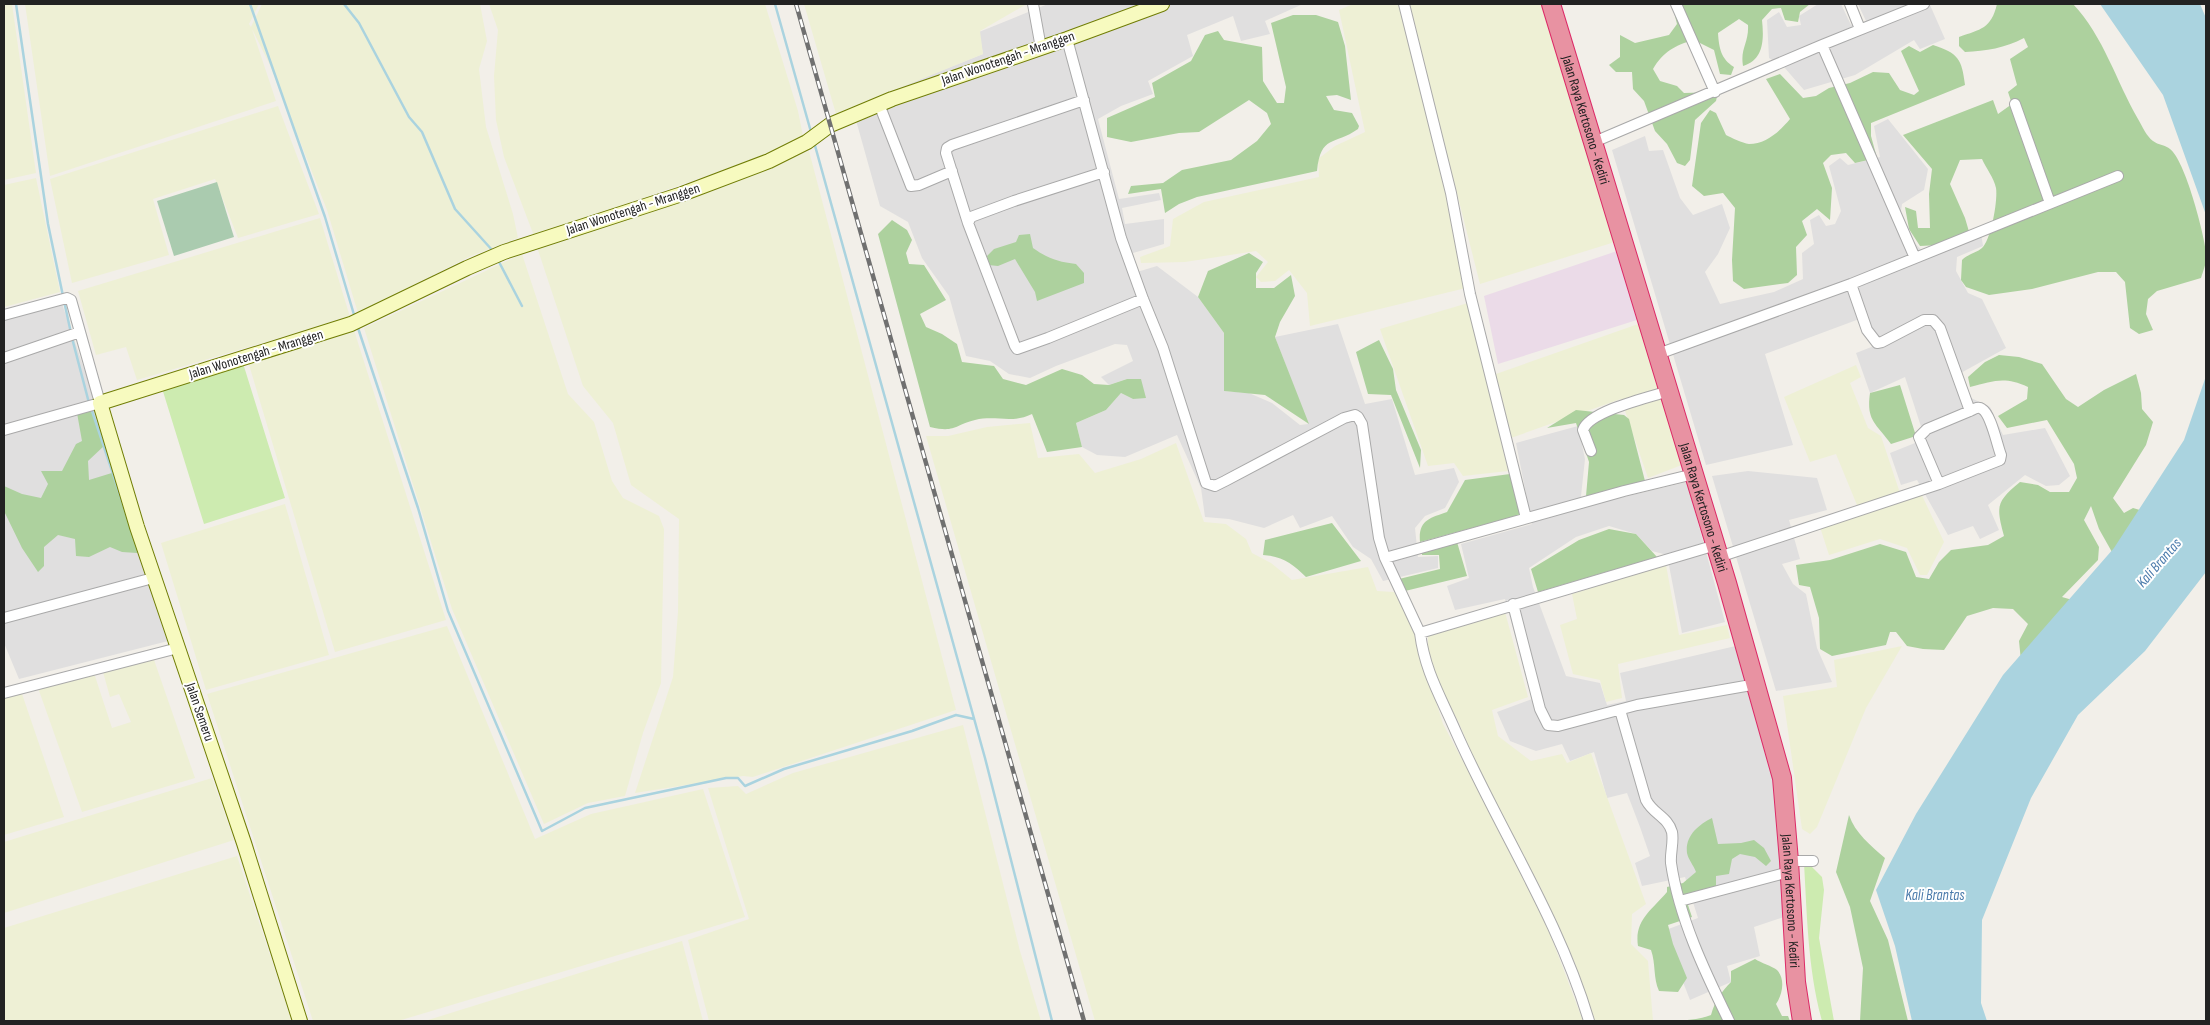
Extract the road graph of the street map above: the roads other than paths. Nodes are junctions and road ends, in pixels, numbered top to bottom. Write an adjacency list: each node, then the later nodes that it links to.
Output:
1 (1033, 4): 11 (street)
2 (1162, 4): 9 (street, Jalan Wonotengah - Mranggen)
3 (1404, 4): 36 (street)
4 (1551, 4): 16 (highway, Jalan Raya Kertosono - Kediri)
5 (1676, 4): 12 (street)
6 (1850, 4): 8 (street)
7 (1924, 4): 8 (street)
8 (1860, 29): 10 (street)
9 (1067, 39): 11 (street, Jalan Wonotengah - Mranggen); 13 (street)
10 (1822, 45): 12 (street); 22 (street)
11 (1041, 48): 14 (street, Jalan Wonotengah - Mranggen)
12 (1715, 92): 16 (street)
13 (1084, 100): 17 (street); 18 (street)
14 (879, 104): 17 (street); 30 (street, Jalan Wonotengah - Mranggen)
15 (2015, 104): 20 (street)
16 (1594, 142): 27 (highway, Jalan Raya Kertosono - Kediri)
17 (952, 171): 21 (street)
18 (1104, 172): 21 (street); 24 (street)
19 (2118, 176): 20 (street)
20 (2050, 203): 22 (street)
21 (968, 223): 24 (street)
22 (1915, 258): 23 (street)
23 (1850, 284): 27 (street); 31 (street)
24 (1143, 299): 38 (street)
25 (4, 315): 26 (street)
26 (78, 333): 28 (street); 30 (street)
27 (1658, 354): 29 (highway, Jalan Raya Kertosono - Kediri)
28 (4, 358)
29 (1669, 391): 33 (street); 34 (highway, Jalan Raya Kertosono - Kediri)
30 (98, 403): 32 (street); 39 (street, Jalan Semeru)
31 (1970, 410): 35 (street); 35 (street)
32 (4, 430)
33 (1591, 451)
34 (1694, 474): 36 (street); 37 (highway, Jalan Raya Kertosono - Kediri)
35 (1939, 484): 37 (street)
36 (1526, 518): 38 (street)
37 (1717, 551): 40 (street); 44 (highway, Jalan Raya Kertosono - Kediri)
38 (1386, 558): 42 (street)
39 (150, 579): 41 (street); 43 (street, Jalan Semeru)
40 (1513, 604): 42 (street); 46 (street)
41 (4, 618)
42 (1420, 633): 51 (street)
43 (174, 649): 45 (street); 50 (street, Jalan Semeru)
44 (1757, 684): 46 (street); 48 (highway, Jalan Raya Kertosono - Kediri)
45 (4, 693)
46 (1620, 710): 49 (street)
47 (1813, 861): 48 (street)
48 (1789, 866): 49 (street); 53 (highway, Jalan Raya Kertosono - Kediri)
49 (1680, 901): 52 (street)
50 (300, 1021)
51 (1590, 1021)
52 (1729, 1021)
53 (1802, 1021)

